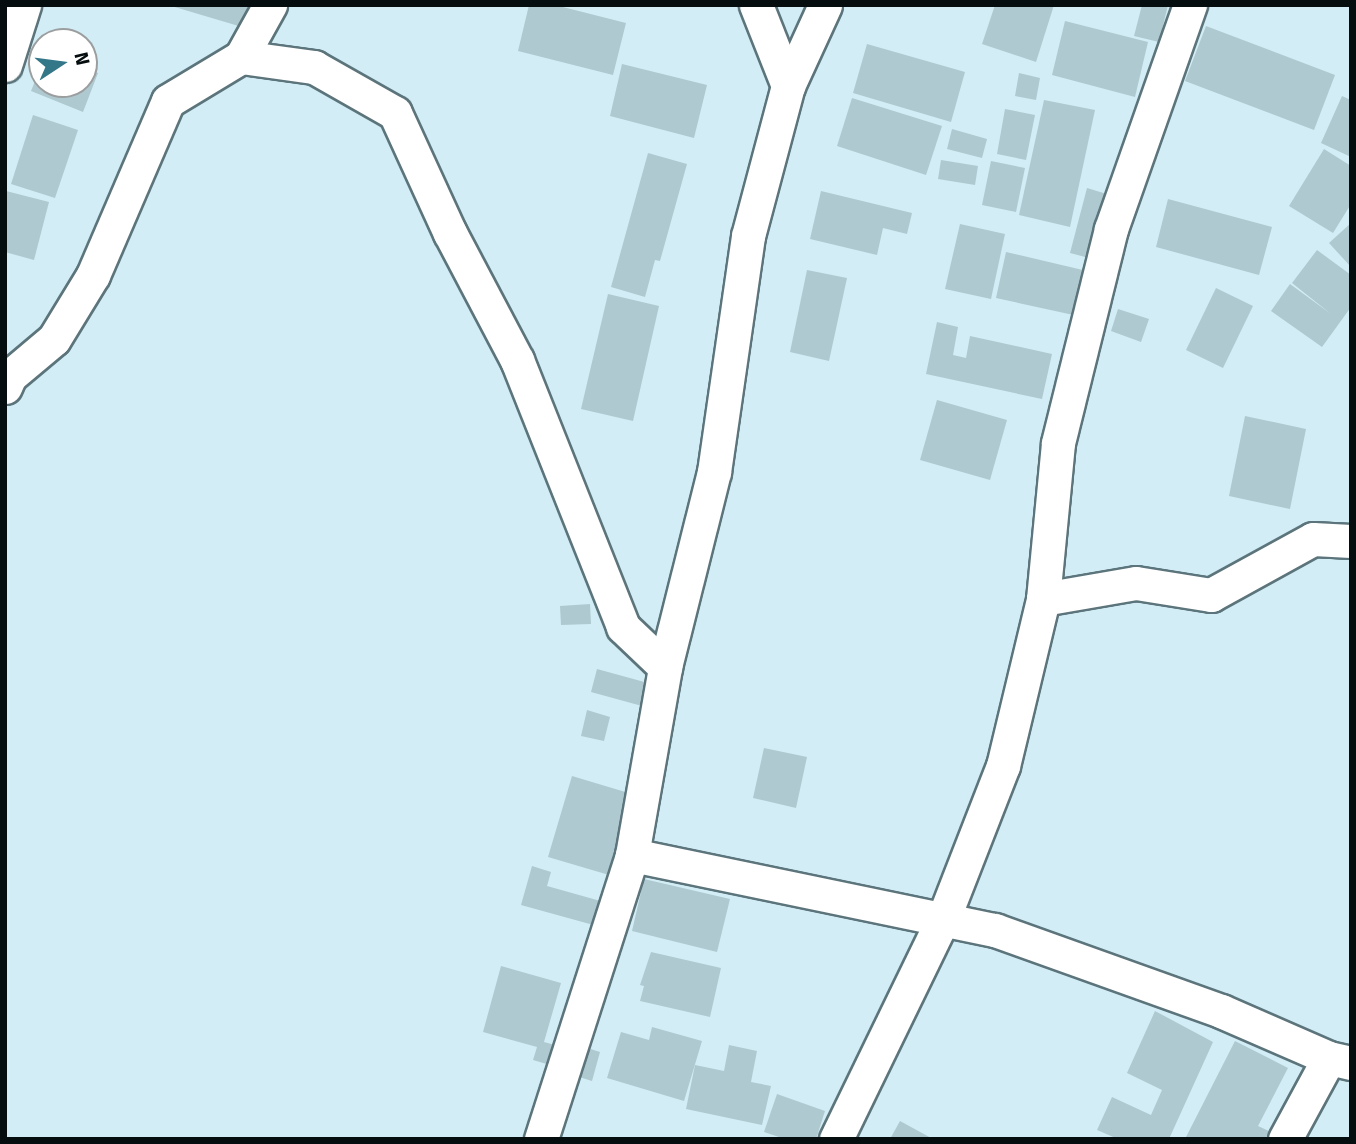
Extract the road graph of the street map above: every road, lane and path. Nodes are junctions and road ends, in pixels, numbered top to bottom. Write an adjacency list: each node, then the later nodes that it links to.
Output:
1 (24, 5): 7 (street)
2 (270, 5): 6 (street)
3 (756, 5): 8 (street)
4 (825, 5): 8 (street)
5 (1190, 5): 11 (street)
6 (241, 57): 9 (street); 12 (street)
7 (5, 65)
8 (788, 86): 12 (street)
9 (5, 387)
10 (1351, 541): 11 (street)
11 (1043, 599): 14 (street)
12 (665, 667): 13 (street)
13 (632, 855): 14 (street); 16 (street)
14 (944, 917): 15 (street); 17 (street)
15 (1340, 1061): 18 (street)
16 (541, 1139)
17 (836, 1139)
18 (1285, 1139)

